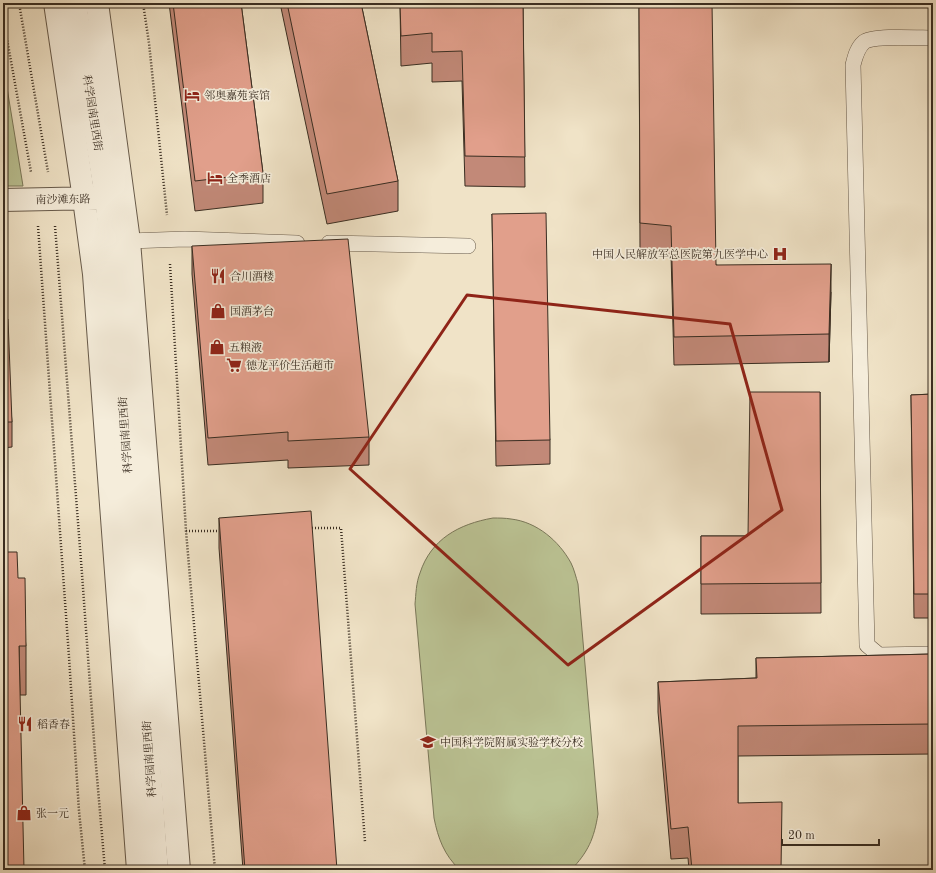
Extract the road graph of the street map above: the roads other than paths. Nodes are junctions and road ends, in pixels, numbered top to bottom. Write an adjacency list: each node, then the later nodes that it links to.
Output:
1 (55, 3): 6 (street)
2 (75, 3): 5 (street, 科学园南里西街)
3 (97, 3): 5 (street)
4 (933, 38): 10 (lane)
5 (115, 198): 6 (street, 南沙滩东路); 8 (street, 科学园南里西街)
6 (84, 199): 7 (street, 南沙滩东路); 8 (street)
7 (3, 200)
8 (110, 244): 9 (lane); 11 (street); 12 (street, 科学园南里西街); 13 (street)
9 (468, 246)
10 (933, 654)
11 (138, 870)
12 (157, 870)
13 (179, 870)

